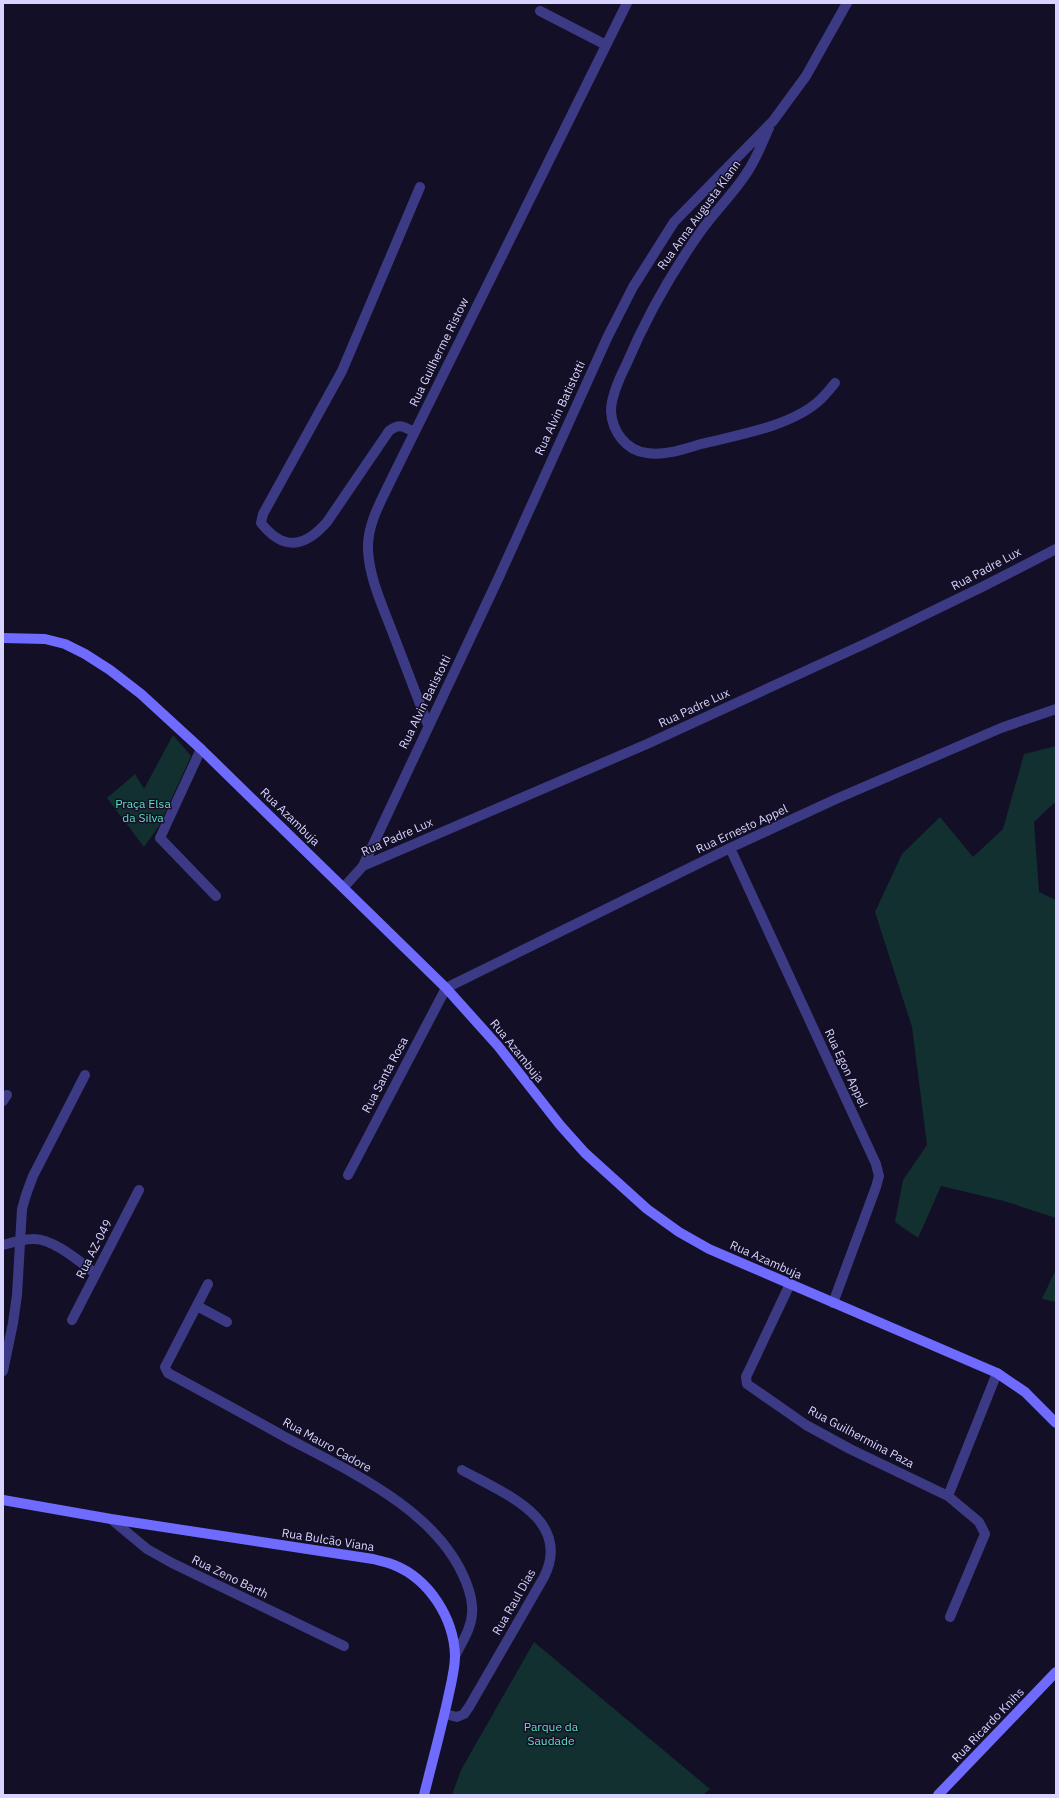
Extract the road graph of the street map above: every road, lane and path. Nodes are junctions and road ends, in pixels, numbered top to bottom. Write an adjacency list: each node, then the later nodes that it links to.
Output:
1 (627, 3): 4 (street, Rua Guilherme Ristow)
2 (847, 3): 5 (street, Rua Alvin Batistotti)
3 (540, 11): 4 (street)
4 (606, 45): 8 (street, Rua Guilherme Ristow)
5 (773, 121): 7 (street, Rua Anna Augusta Klann); 12 (street, Rua Alvin Batistotti)
6 (420, 187): 8 (street)
7 (836, 383)
8 (414, 432): 12 (street, Rua Guilherme Ristow)
9 (1056, 549): 15 (street, Rua Padre Lux)
10 (3, 638): 13 (main road, Rua Azambuja)
11 (1056, 709): 14 (street, Rua Ernesto Appel)
12 (428, 725): 15 (street, Rua Alvin Batistotti)
13 (201, 750): 16 (main road, Rua Azambuja); 17 (street)
14 (730, 848): 18 (street, Rua Ernesto Appel); 27 (street, Rua Egon Appel)
15 (363, 866): 16 (street, Rua Padre Lux)
16 (344, 887): 18 (main road, Rua Azambuja)
17 (216, 896)
18 (446, 988): 20 (street, Rua Santa Rosa); 26 (main road, Rua Azambuja)
19 (85, 1075): 22 (street)
20 (348, 1175)
21 (139, 1190): 24 (street, Rua AZ-049)
22 (21, 1240): 23 (street); 24 (street); 31 (street)
23 (3, 1245)
24 (96, 1274): 29 (street, Rua AZ-049)
25 (208, 1284): 28 (street, Rua Mauro Cadore)
26 (790, 1284): 27 (main road, Rua Azambuja); 35 (street, Rua Guilhermina Paza)
27 (833, 1303): 32 (main road, Rua Azambuja)
28 (197, 1306): 30 (street); 40 (street, Rua Mauro Cadore)
29 (72, 1320)
30 (227, 1322)
31 (3, 1371)
32 (997, 1373): 33 (main road, Rua Azambuja); 35 (street)
33 (1056, 1423)
34 (462, 1470): 42 (street, Rua Raul Dias)
35 (948, 1496): 38 (street, Rua Guilhermina Paza)
36 (3, 1500): 37 (main road, Rua Bulcão Viana)
37 (112, 1519): 39 (street, Rua Zeno Barth); 40 (main road, Rua Bulcão Viana)
38 (950, 1617)
39 (344, 1646)
40 (455, 1656): 42 (main road, Rua Bulcão Viana)
41 (1056, 1672): 44 (main road, Rua Ricardo Knihs)
42 (445, 1714): 43 (main road, Rua Bulcão Viana)
43 (424, 1795)
44 (938, 1795)

